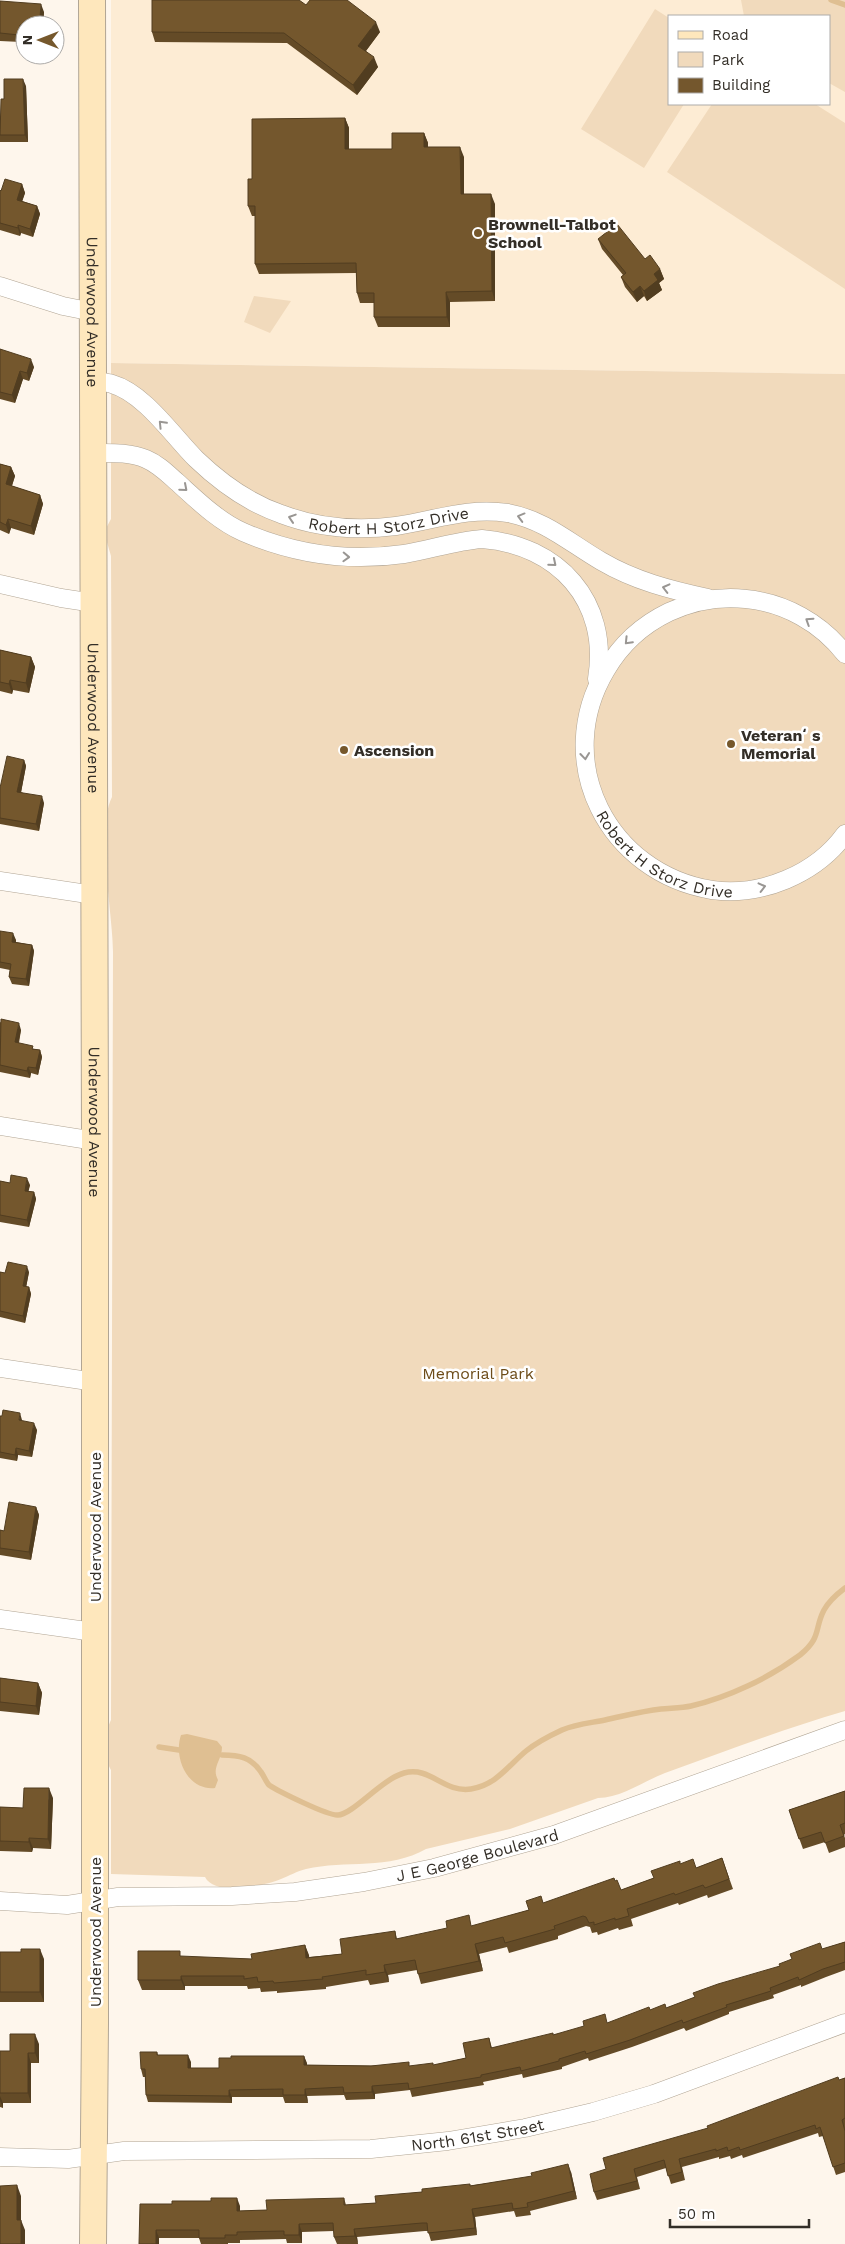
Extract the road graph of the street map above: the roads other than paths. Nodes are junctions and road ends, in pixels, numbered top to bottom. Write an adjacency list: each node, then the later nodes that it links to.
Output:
1 (92, 0): 3 (main road, Underwood Avenue)
2 (0, 286): 3 (street)
3 (94, 312): 4 (main road, Underwood Avenue)
4 (93, 381): 5 (main road, Underwood Avenue); 7 (street, Robert H Storz Drive, one-way to 4)
5 (94, 453): 8 (main road, Underwood Avenue); 10 (street, Robert H Storz Drive, one-way to 10)
6 (0, 584): 8 (street)
7 (714, 599): 9 (street, Robert H Storz Drive, one-way to 7); 10 (street, Robert H Storz Drive, one-way to 10)
8 (94, 603): 13 (main road, Underwood Avenue)
9 (845, 654)
10 (596, 686): 11 (street, Robert H Storz Drive, one-way to 11)
11 (845, 834)
12 (0, 881): 13 (street)
13 (94, 895): 15 (main road, Underwood Avenue)
14 (0, 1126): 15 (street)
15 (95, 1141): 17 (main road, Underwood Avenue)
16 (0, 1368): 17 (street)
17 (95, 1382): 19 (main road, Underwood Avenue)
18 (0, 1619): 19 (street)
19 (94, 1632): 22 (main road, Underwood Avenue)
20 (845, 1730): 22 (street, J E George Boulevard)
21 (0, 1901): 22 (street, J E George Boulevard)
22 (95, 1901): 24 (main road, Underwood Avenue)
23 (845, 2023): 24 (street, North 61st Street)
24 (93, 2155): 25 (street, North 61st Street); 26 (main road, Underwood Avenue)
25 (0, 2157)
26 (93, 2244)

